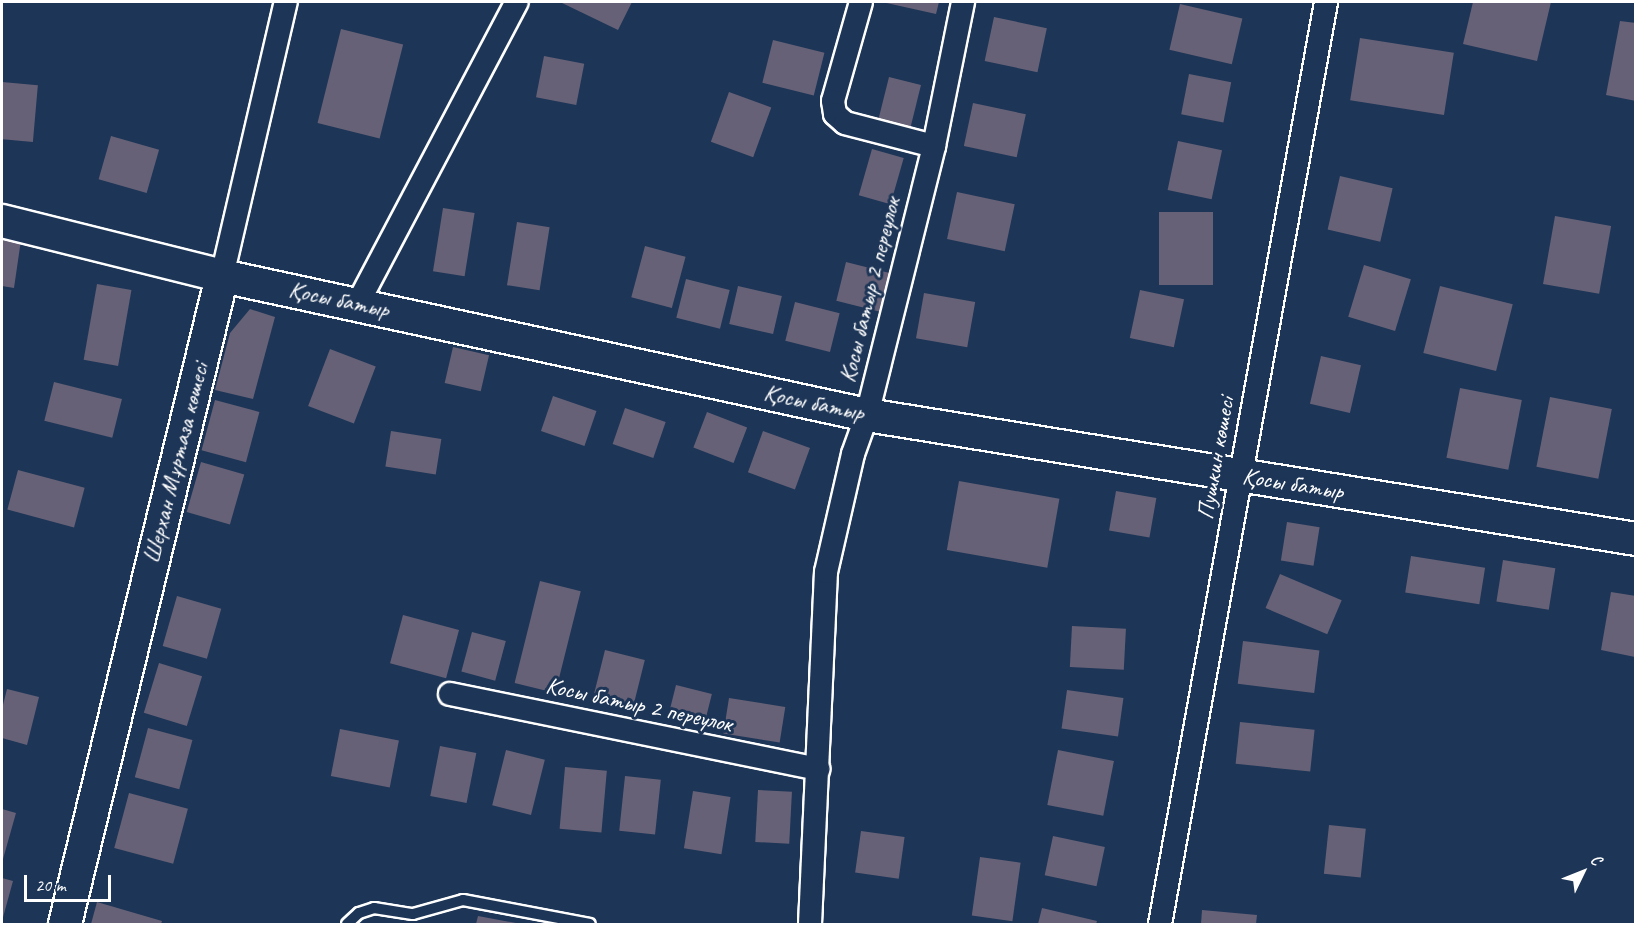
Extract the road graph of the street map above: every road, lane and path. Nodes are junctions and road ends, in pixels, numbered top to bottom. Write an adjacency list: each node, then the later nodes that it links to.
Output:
1 (286, 2): 8 (street, Шерхан Мұртаза көшесі)
2 (517, 2): 9 (street)
3 (861, 2): 6 (street)
4 (963, 2): 6 (street, Косы батыр 2 переулок)
5 (1326, 2): 11 (street, Пушкин көшесі)
6 (934, 146): 10 (street, Косы батыр 2 переулок)
7 (2, 221): 8 (street, Қосы батыр)
8 (222, 276): 9 (street, Қосы батыр); 15 (street, Шерхан Мұртаза көшесі)
9 (358, 303): 10 (street, Қосы батыр)
10 (867, 415): 11 (street, Қосы батыр); 14 (street, Косы батыр 2 переулок)
11 (1240, 476): 12 (street, Қосы батыр); 19 (street, Пушкин көшесі)
12 (1635, 539)
13 (450, 694): 14 (street, Косы батыр 2 переулок)
14 (818, 769): 18 (street, Косы батыр 2 переулок)
15 (65, 924)
16 (347, 924): 17 (lane)
17 (590, 924)
18 (810, 924)
19 (1160, 924)

